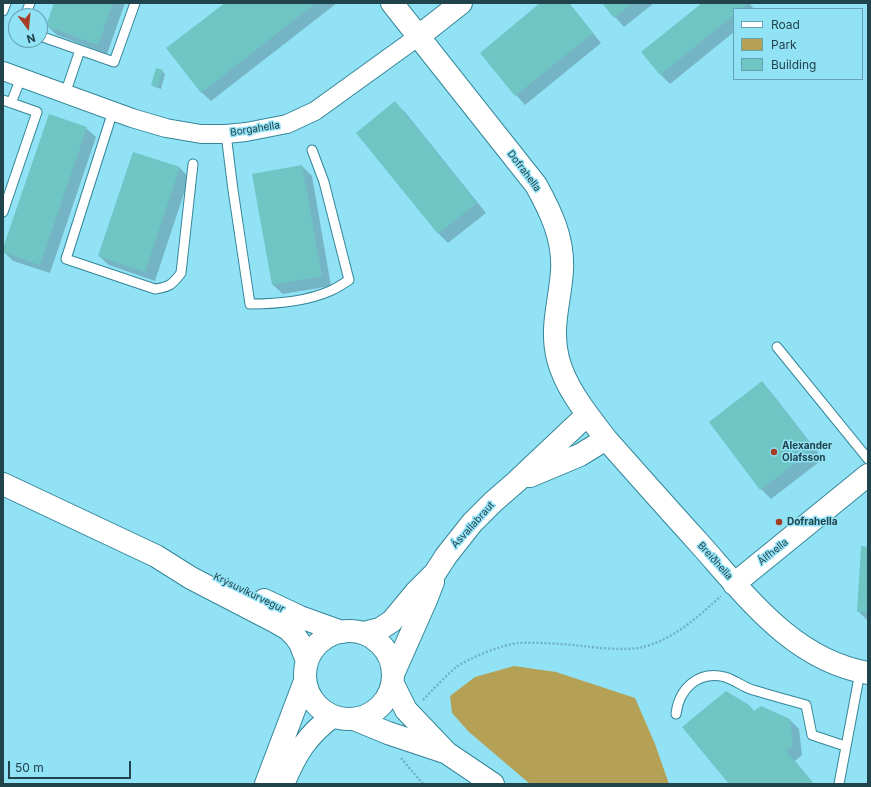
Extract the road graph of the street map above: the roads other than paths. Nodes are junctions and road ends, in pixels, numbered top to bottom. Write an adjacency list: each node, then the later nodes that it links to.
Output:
1 (6, 3): 5 (lane)
2 (135, 3): 8 (lane)
3 (392, 3): 6 (street, Dofrahella)
4 (461, 3): 6 (street)
5 (3, 11)
6 (418, 36): 14 (street, Borgahella); 19 (street, Dofrahella)
7 (48, 39): 8 (lane)
8 (80, 50): 11 (lane)
9 (3, 71): 10 (street, Borgahella)
10 (20, 78): 11 (street, Borgahella); 12 (lane)
11 (65, 94): 13 (street, Borgahella)
12 (7, 102): 17 (lane)
13 (114, 111): 14 (street, Borgahella); 16 (lane)
14 (226, 134): 15 (lane)
15 (312, 150)
16 (193, 164)
17 (3, 212)
18 (777, 348): 21 (lane)
19 (587, 414): 20 (street, Breiðhella); 23 (street, Ásvallabraut)
20 (606, 439): 23 (street, Ásvallabraut); 27 (street, Breiðhella)
21 (868, 459)
22 (868, 475): 27 (street, Álfhella)
23 (516, 482): 26 (street, Ásvallabraut)
24 (3, 484): 25 (street, Krýsuvíkurvegur)
25 (156, 556): 28 (street, Krýsuvíkurvegur); 30 (street, Krýsuvíkurvegur)
26 (435, 573): 29 (street, Ásvallabraut); 32 (street, Ásvallabraut)
27 (734, 584): 31 (street, Breiðhella)
28 (342, 632): 29 (street); 30 (street)
29 (364, 633): 32 (street)
30 (306, 671): 34 (street); 38 (street)
31 (864, 672): 36 (lane)
32 (393, 678): 35 (street); 37 (street)
33 (676, 714): 36 (lane)
34 (333, 716): 35 (street); 39 (street)
35 (354, 719): 37 (street)
36 (846, 746): 41 (lane)
37 (447, 753): 40 (street)
38 (266, 784)
39 (283, 784)
40 (493, 784)
41 (839, 784)

